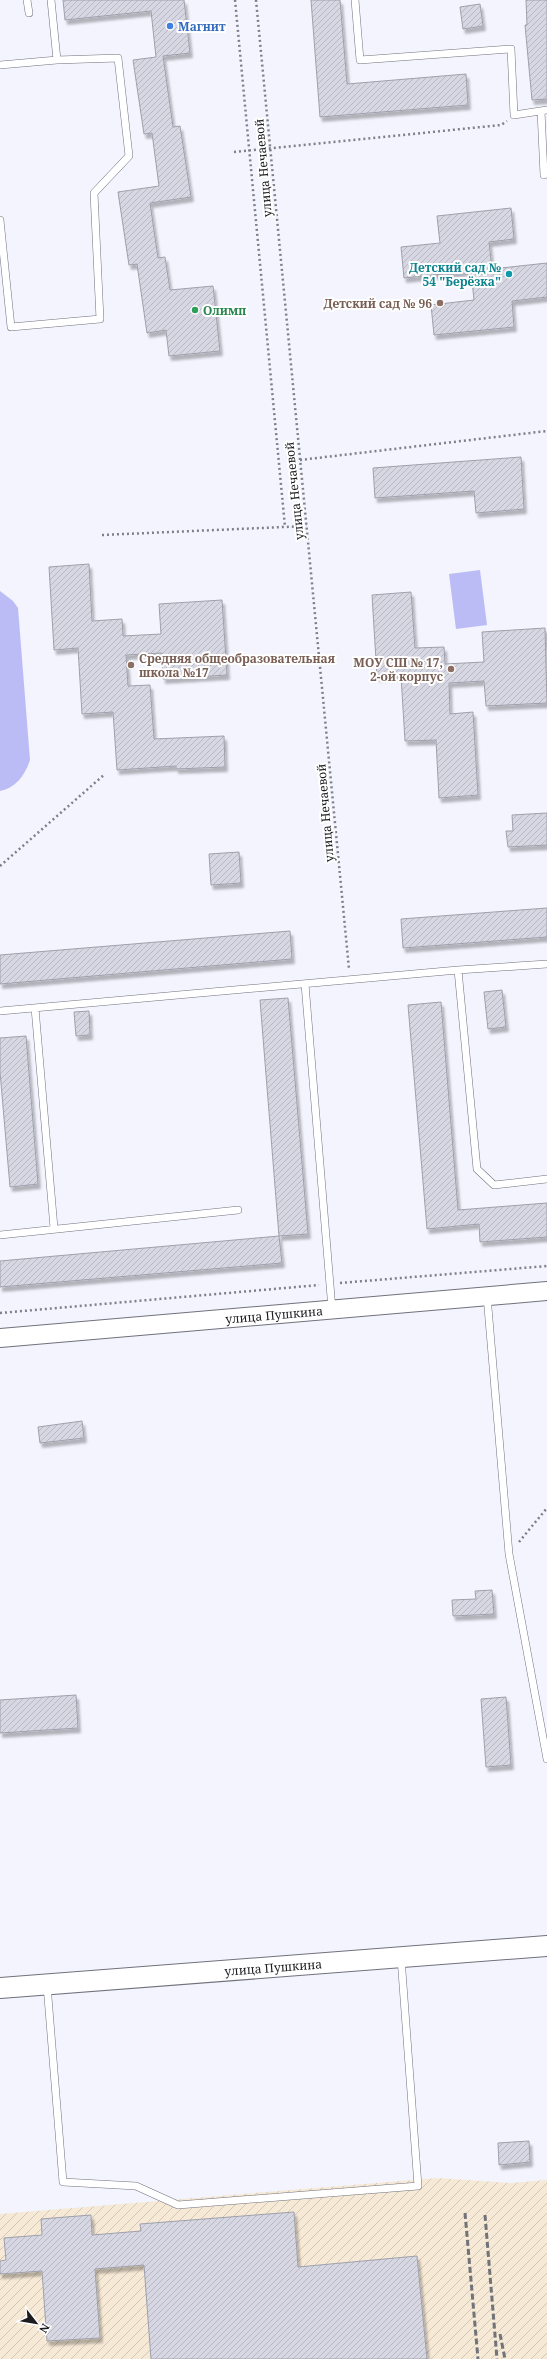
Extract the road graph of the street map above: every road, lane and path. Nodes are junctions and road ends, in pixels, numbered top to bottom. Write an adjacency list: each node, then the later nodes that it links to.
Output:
1 (27, 0): 6 (lane)
2 (51, 0): 7 (lane)
3 (235, 0): 12 (path)
4 (256, 0): 11 (path, улица Нечаевой)
5 (355, 0): 10 (lane)
6 (28, 13)
7 (57, 60): 8 (lane); 15 (lane)
8 (0, 65)
9 (544, 111): 10 (lane); 14 (lane)
10 (514, 116): 11 (path)
11 (270, 148): 12 (path); 17 (path, улица Нечаевой)
12 (249, 151): 13 (path); 19 (path)
13 (234, 152)
14 (544, 174)
15 (0, 220)
16 (547, 431): 17 (path)
17 (300, 460): 18 (path, улица Нечаевой)
18 (307, 526): 19 (path); 25 (path, улица Нечаевой)
19 (285, 527): 20 (path)
20 (102, 535)
21 (105, 774): 22 (path)
22 (0, 866)
23 (547, 964): 24 (lane)
24 (458, 970): 25 (lane); 29 (lane)
25 (350, 980): 26 (lane)
26 (305, 984): 27 (lane); 34 (lane)
27 (35, 1008): 28 (lane); 31 (lane)
28 (0, 1012)
29 (547, 1179)
30 (238, 1210): 31 (lane)
31 (54, 1228): 32 (lane)
32 (0, 1234)
33 (547, 1266): 34 (path)
34 (330, 1284): 37 (lane); 38 (path)
35 (547, 1291): 36 (street, улица Пушкина)
36 (487, 1295): 37 (street, улица Пушкина); 41 (lane)
37 (332, 1309): 39 (street, улица Пушкина)
38 (0, 1313)
39 (0, 1338)
40 (547, 1508): 41 (path)
41 (509, 1554): 42 (lane)
42 (547, 1759)
43 (547, 1946): 44 (main road, улица Пушкина)
44 (401, 1958): 45 (main road, улица Пушкина); 45 (lane)
45 (46, 1983): 46 (main road, улица Пушкина)
46 (0, 1988)

